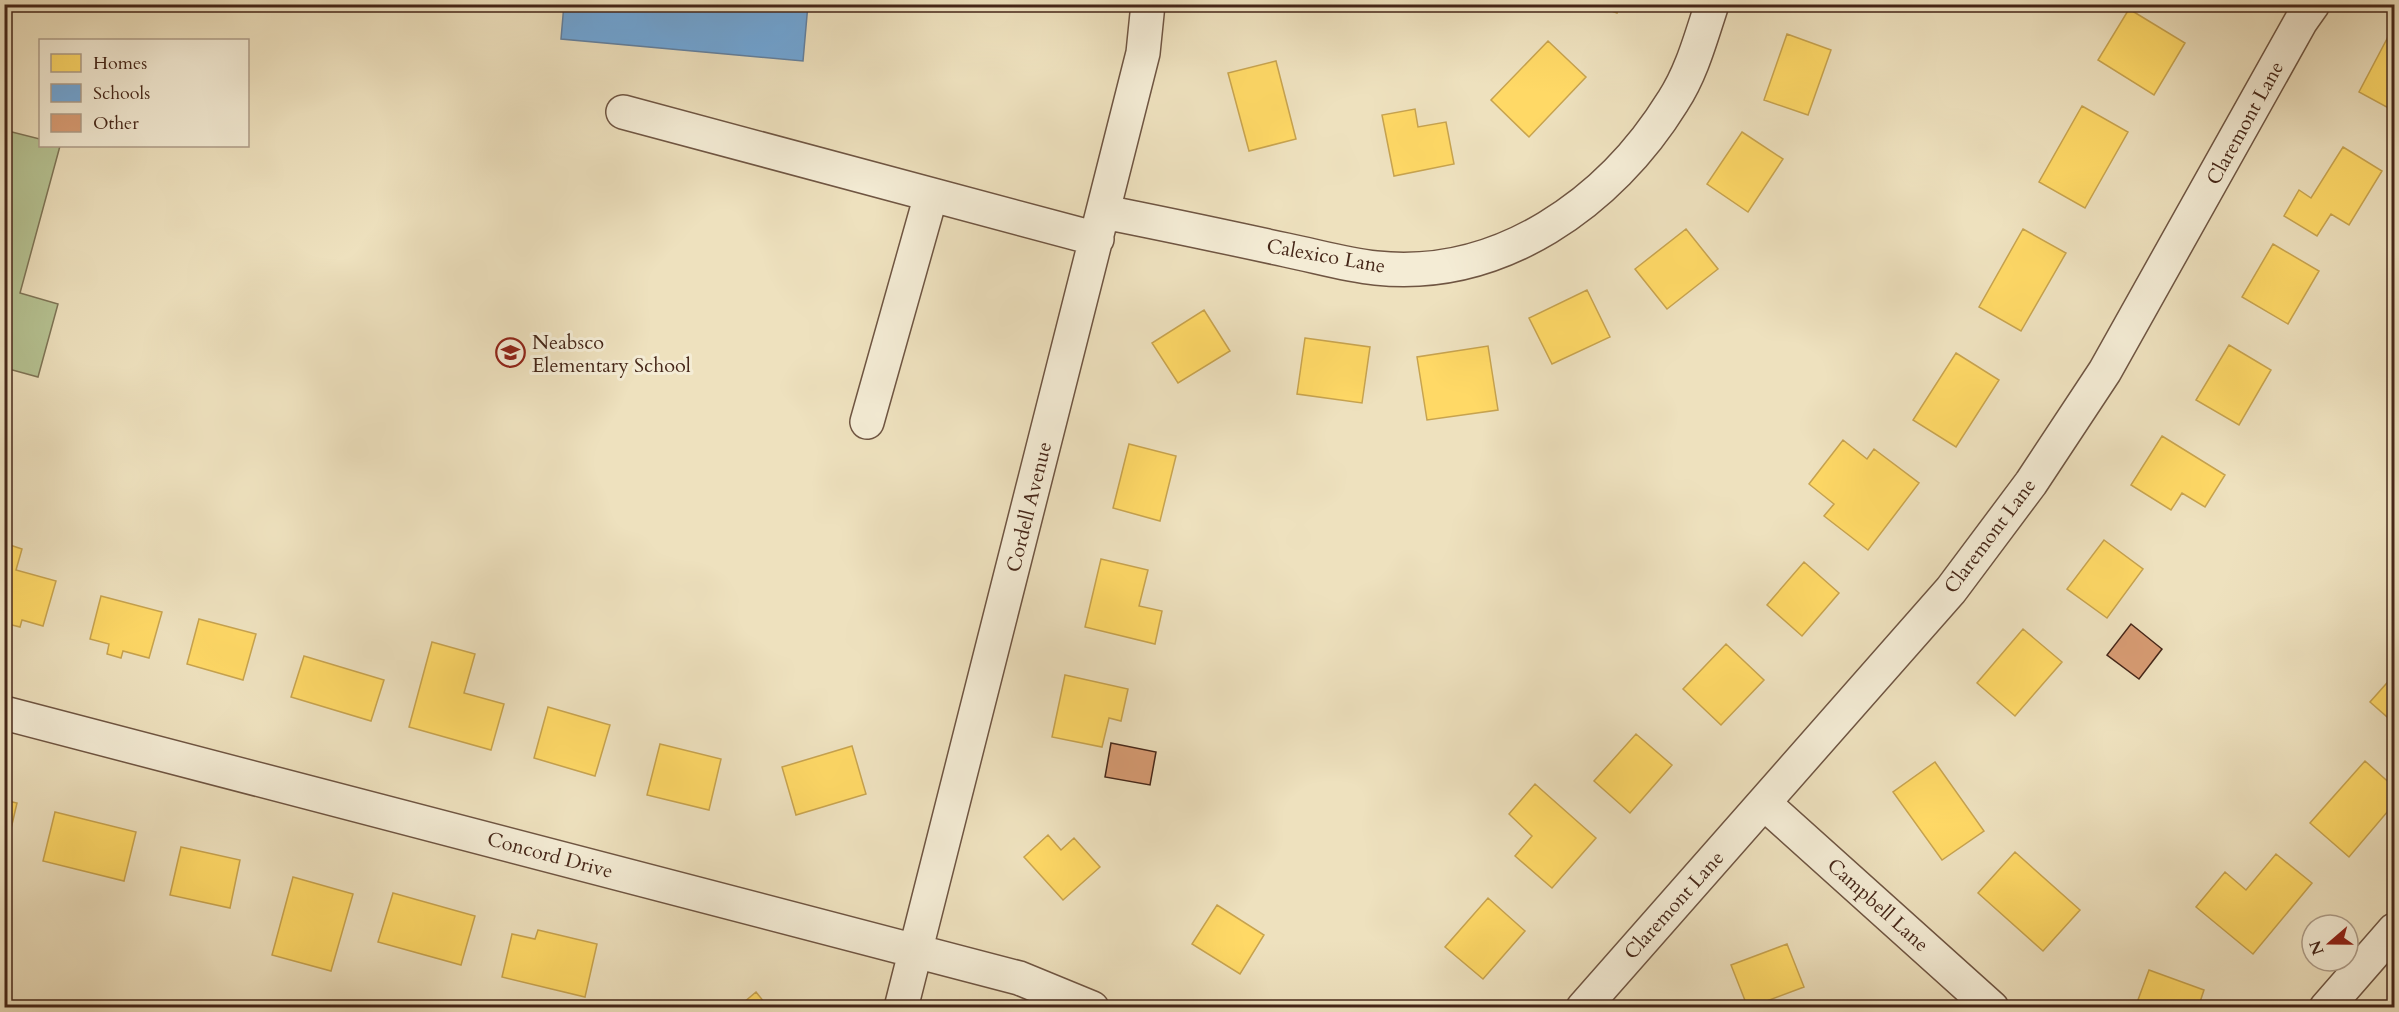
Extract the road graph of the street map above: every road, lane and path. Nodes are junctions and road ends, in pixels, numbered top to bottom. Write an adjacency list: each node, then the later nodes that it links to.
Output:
1 (1148, 4): 6 (street, Cordell Avenue)
2 (1712, 4): 6 (street, Calexico Lane)
3 (2313, 4): 9 (street, Claremont Lane)
4 (623, 112): 5 (street, Calexico Lane)
5 (931, 195): 6 (street, Calexico Lane); 7 (street)
6 (1100, 225): 11 (street, Cordell Avenue)
7 (867, 422)
8 (4, 713): 11 (street, Concord Drive)
9 (1764, 803): 14 (street, Claremont Lane); 15 (street, Campbell Lane)
10 (2394, 930): 16 (street)
11 (916, 950): 12 (street, Cordell Avenue); 13 (street, Concord Drive)
12 (901, 1008)
13 (1092, 1008)
14 (1583, 1008)
15 (1992, 1008)
16 (2326, 1008)

